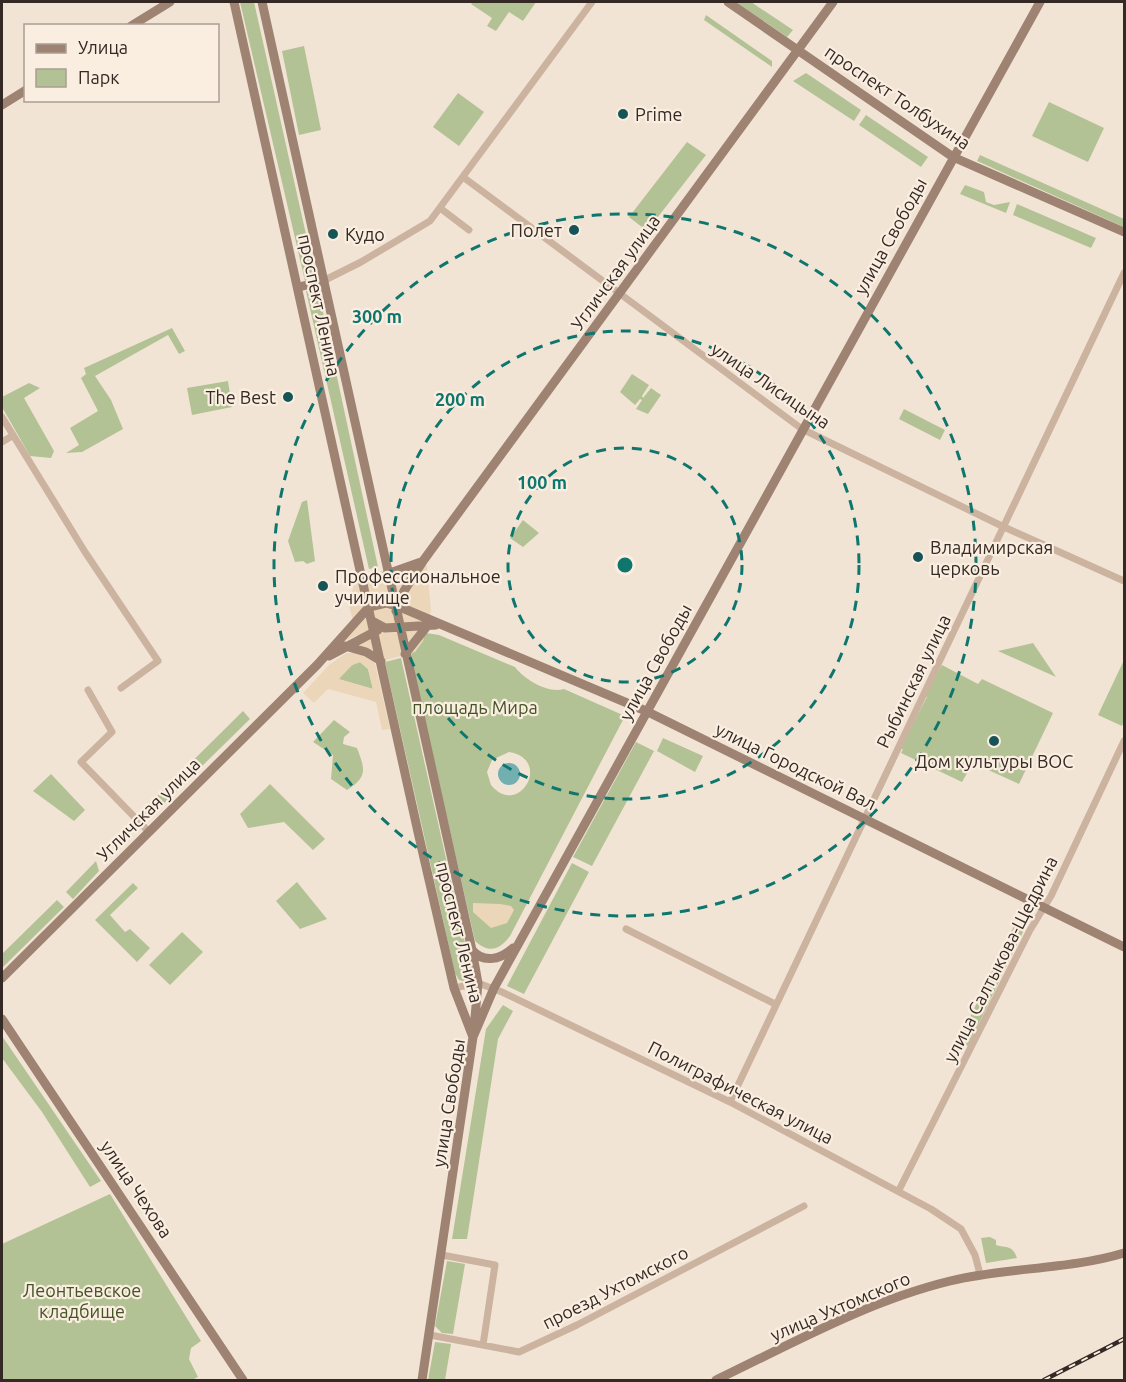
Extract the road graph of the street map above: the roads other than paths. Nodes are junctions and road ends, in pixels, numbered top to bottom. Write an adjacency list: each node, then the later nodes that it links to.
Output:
1 (170, 2): 8 (main road)
2 (234, 2): 19 (main road, проспект Ленина)
3 (262, 2): 18 (main road, проспект Ленина)
4 (592, 2): 13 (street)
5 (728, 2): 9 (main road, проспект Толбухина)
6 (833, 2): 9 (main road, Угличская улица)
7 (1040, 2): 12 (main road, улица Свободы)
8 (134, 24)
9 (798, 49): 12 (main road, проспект Толбухина); 20 (main road, Угличская улица)
10 (24, 91): 11 (main road)
11 (2, 105)
12 (953, 157): 16 (main road, проспект Толбухина); 22 (main road, улица Свободы)
13 (463, 177): 14 (street); 20 (street, улица Лисицына)
14 (440, 208): 15 (street); 18 (street)
15 (469, 230)
16 (1125, 232)
17 (1125, 273): 25 (street, Рыбинская улица)
18 (323, 281): 19 (main road); 27 (main road, проспект Ленина)
19 (299, 287): 30 (main road, проспект Ленина)
20 (619, 295): 22 (street, улица Лисицына); 26 (main road, Угличская улица)
21 (2, 417): 23 (street)
22 (802, 429): 25 (street, улица Лисицына); 41 (main road, улица Свободы)
23 (12, 436): 24 (street); 39 (street)
24 (2, 442)
25 (1004, 527): 28 (street, улица Лисицына); 43 (street, Рыбинская улица)
26 (423, 561): 27 (main road); 29 (main road, Угличская улица)
27 (387, 574): 29 (main road, проспект Ленина)
28 (1125, 581)
29 (393, 606): 30 (main road, Угличская улица); 32 (main road); 33 (main road, улица Городской Вал)
30 (371, 615): 32 (main road); 34 (main road, проспект Ленина); 38 (main road, Угличская улица)
31 (428, 625): 32 (main road, улица Городской Вал); 33 (main road, улица Городской Вал); 36 (main road)
32 (391, 627): 34 (main road, Угличская улица); 36 (main road, проспект Ленина)
33 (447, 628): 41 (main road, улица Городской Вал)
34 (374, 632): 35 (main road, Угличская улица); 37 (main road, проспект Ленина)
35 (345, 646): 37 (main road); 38 (main road, Угличская улица)
36 (405, 654): 49 (main road, проспект Ленина)
37 (381, 661): 52 (main road, проспект Ленина)
38 (317, 665): 44 (main road, Угличская улица)
39 (121, 688)
40 (88, 690): 44 (street)
41 (646, 711): 43 (main road, улица Городской Вал); 47 (main road, улица Свободы)
42 (1125, 741): 45 (street, улица Салтыкова-Щедрина)
43 (863, 818): 45 (main road, улица Городской Вал); 54 (street, Рыбинская улица)
44 (148, 832): 50 (main road, Угличская улица)
45 (1044, 907): 48 (main road, улица Городской Вал); 58 (street, улица Салтыкова-Щедрина)
46 (626, 929): 54 (street)
47 (521, 939): 49 (main road); 53 (main road, улица Свободы)
48 (1125, 947)
49 (472, 950): 51 (main road, проспект Ленина)
50 (2, 978)
51 (478, 983): 52 (street, Полиграфическая улица); 53 (street, Полиграфическая улица); 56 (main road, проспект Ленина)
52 (454, 988): 56 (main road, проспект Ленина)
53 (494, 988): 56 (main road, улица Свободы); 57 (street, Полиграфическая улица)
54 (776, 1004): 57 (street, Рыбинская улица)
55 (2, 1019): 65 (main road, улица Чехова)
56 (473, 1037): 61 (main road, улица Свободы)
57 (730, 1102): 58 (street, Полиграфическая улица)
58 (899, 1190): 62 (street, Полиграфическая улица)
59 (804, 1206): 64 (street, проезд Ухтомского)
60 (1125, 1253): 62 (main road, улица Ухтомского)
61 (442, 1256): 63 (main road, улица Свободы); 64 (street)
62 (980, 1274): 67 (main road, улица Ухтомского)
63 (430, 1335): 64 (street, проезд Ухтомского); 66 (main road, улица Свободы)
64 (483, 1345)
65 (243, 1380)
66 (422, 1380)
67 (716, 1380)

